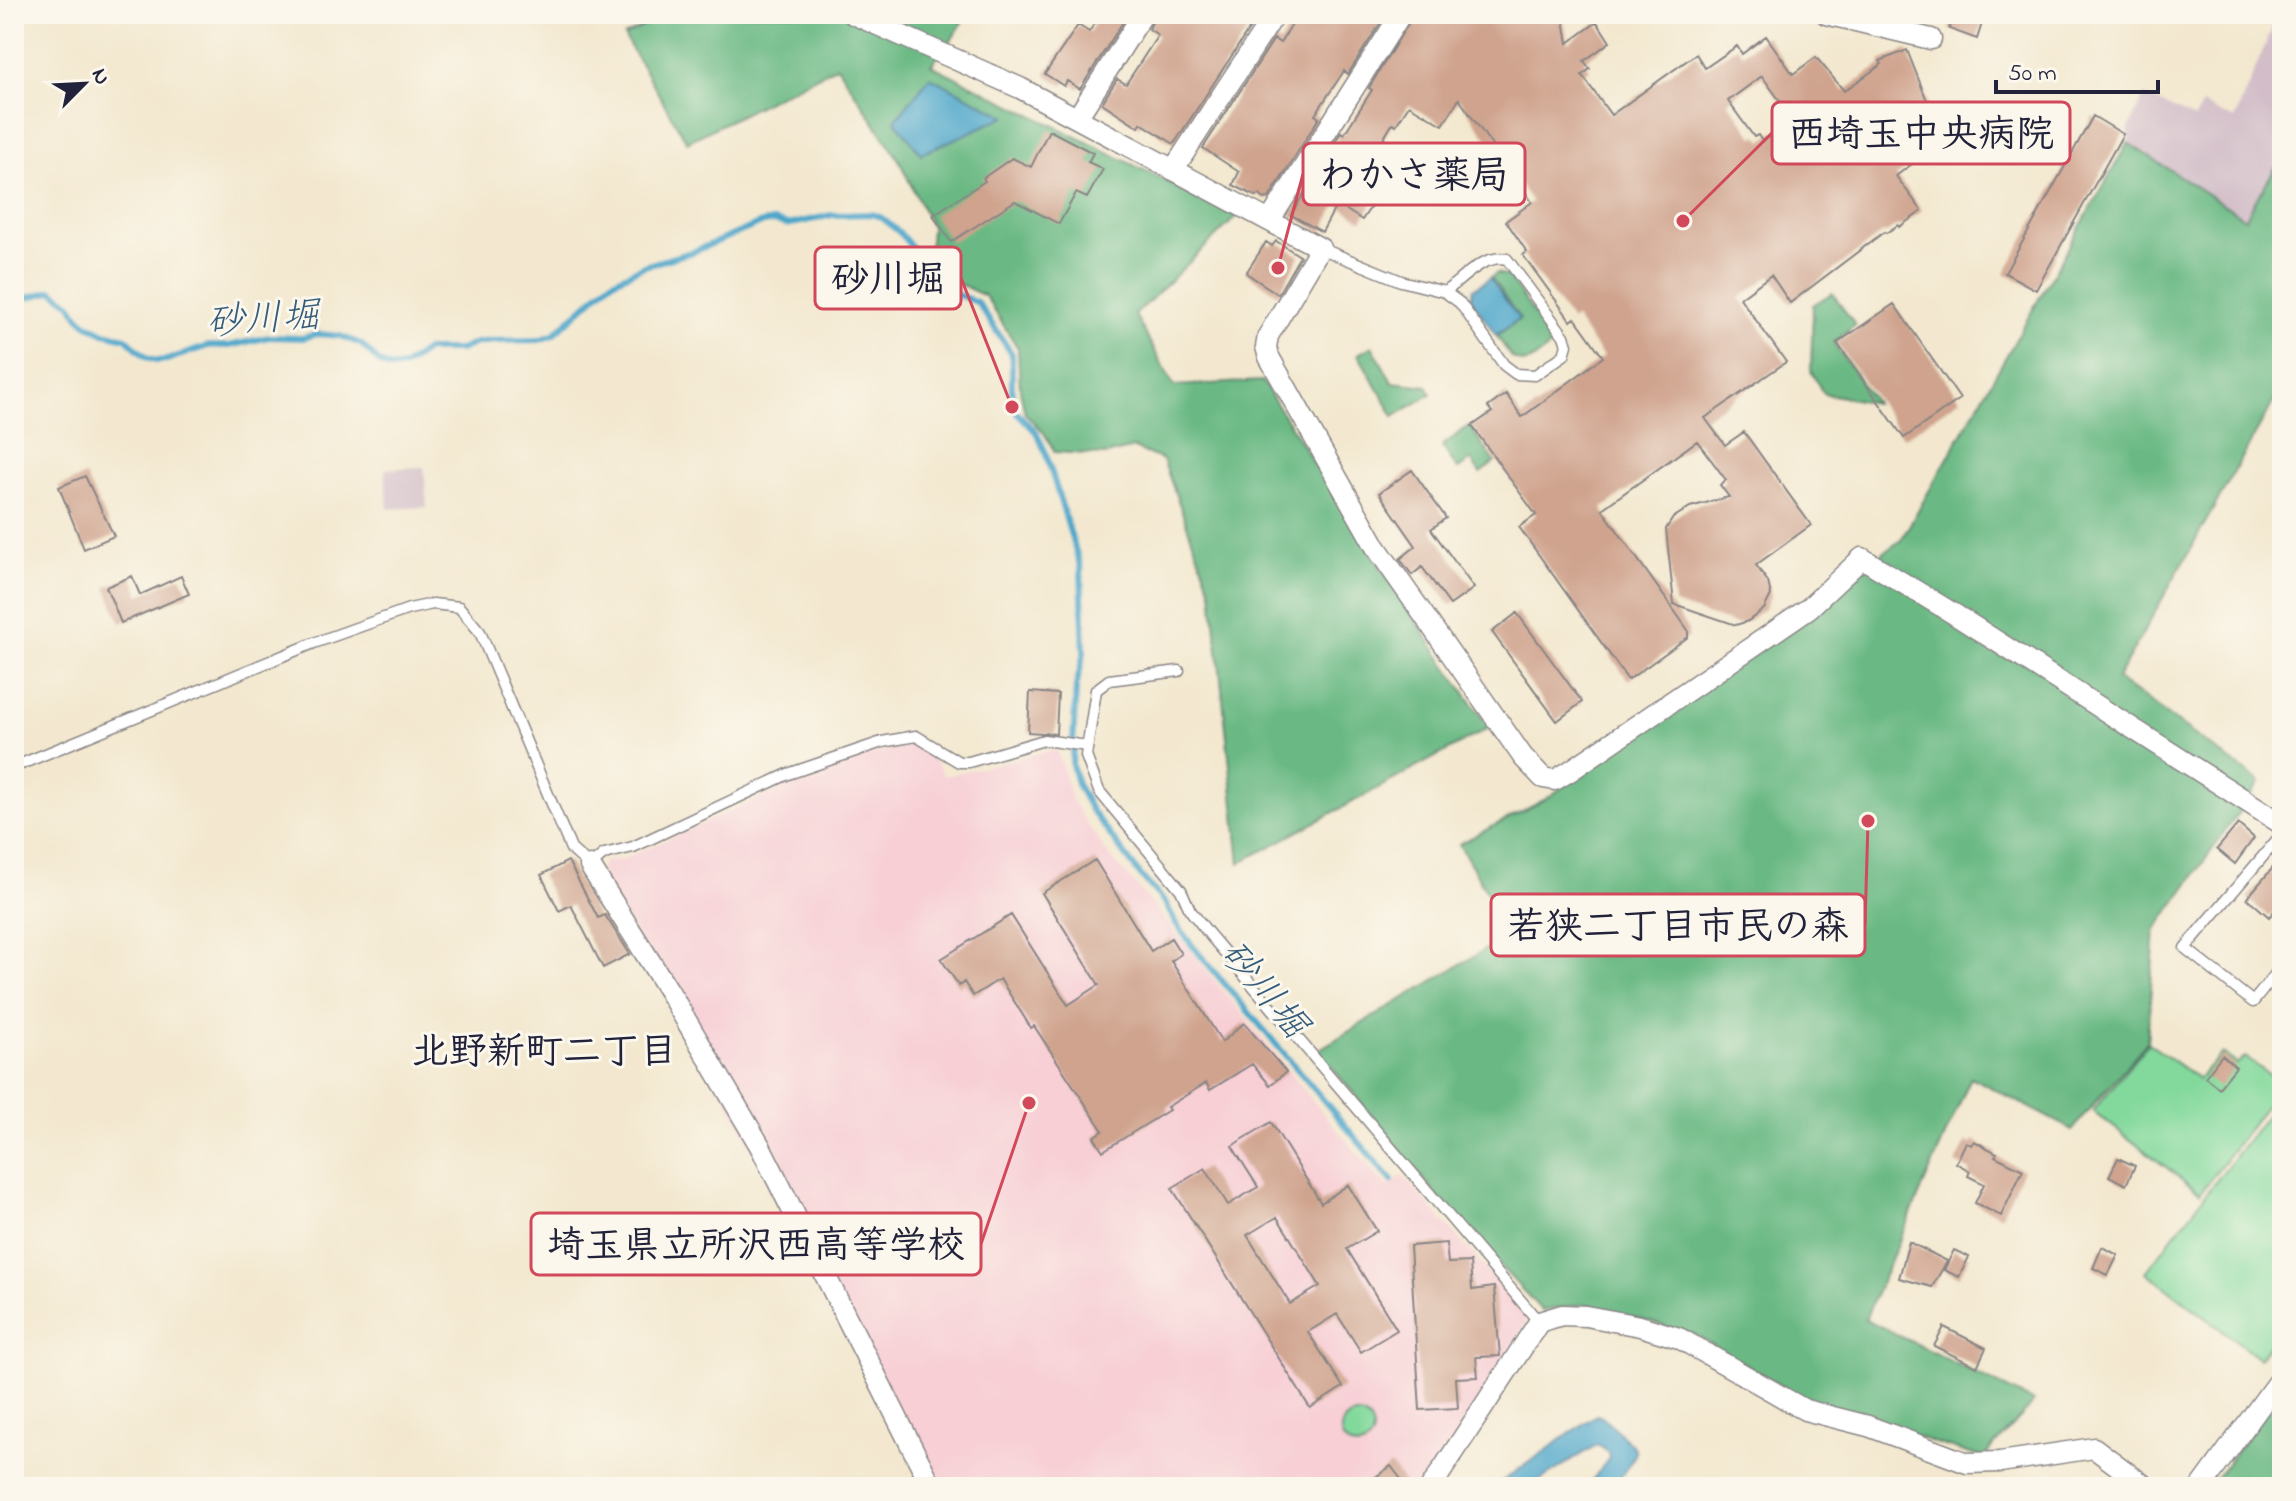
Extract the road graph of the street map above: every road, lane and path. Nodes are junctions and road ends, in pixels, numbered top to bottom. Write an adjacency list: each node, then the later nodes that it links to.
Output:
1 (853, 14): 7 (street)
2 (1143, 14): 7 (street)
3 (1275, 14): 8 (street)
4 (1401, 14): 9 (street)
5 (1826, 14): 6 (street)
6 (1931, 39)
7 (1077, 118): 8 (street)
8 (1173, 170): 9 (street)
9 (1270, 220): 10 (street)
10 (1320, 248): 11 (lane); 15 (street)
11 (1445, 292): 11 (lane)
12 (1179, 671): 13 (lane)
13 (1084, 746): 17 (lane); 19 (lane)
14 (14, 767): 17 (lane)
15 (2282, 824)
16 (2282, 834): 18 (lane)
17 (590, 866): 21 (street)
18 (2282, 966)
19 (1539, 1322): 22 (street); 23 (street)
20 (2282, 1376): 24 (street)
21 (932, 1487)
22 (1431, 1487)
23 (2146, 1487)
24 (2201, 1487)

